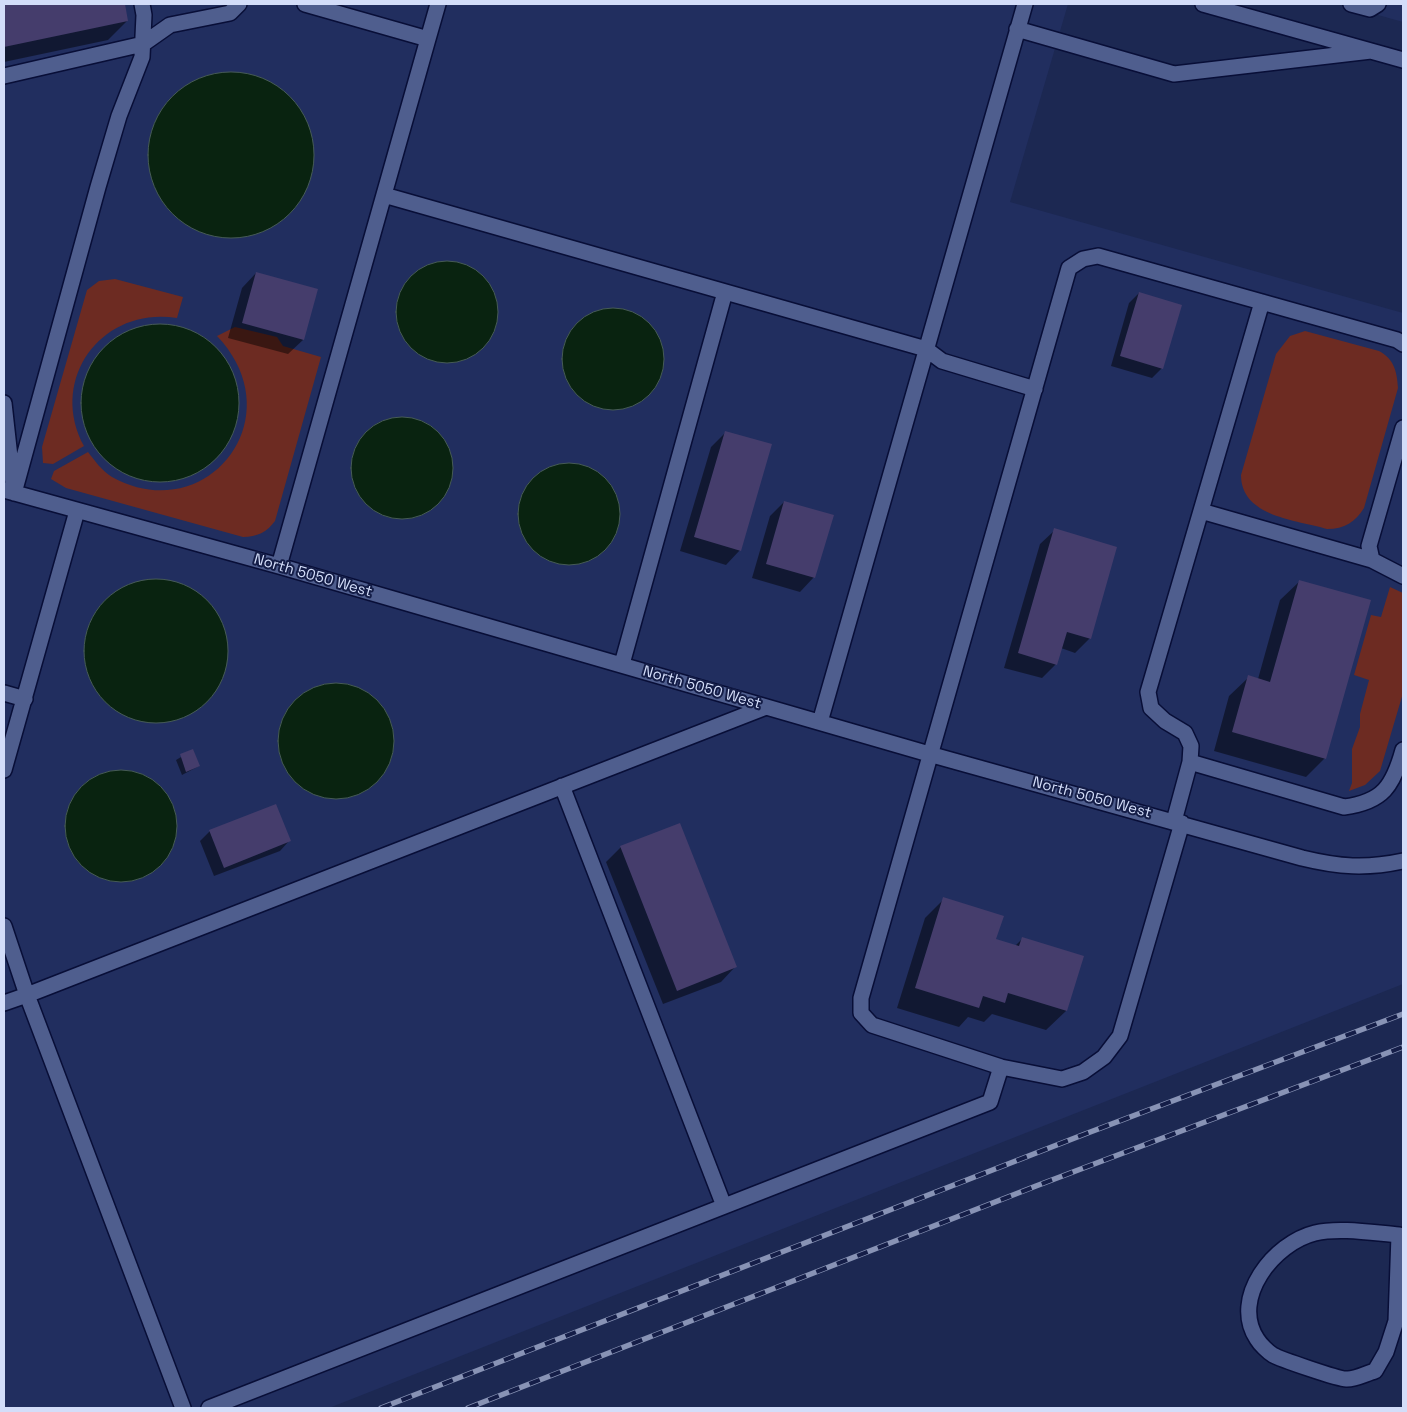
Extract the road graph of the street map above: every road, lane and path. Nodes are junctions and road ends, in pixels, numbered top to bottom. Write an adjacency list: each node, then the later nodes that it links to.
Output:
1 (142, 4): 11 (lane)
2 (239, 4): 11 (lane)
3 (305, 4): 10 (lane)
4 (438, 4): 10 (lane)
5 (1025, 4): 9 (lane)
6 (1203, 4): 12 (lane)
7 (1351, 4): 8 (lane)
8 (1378, 4)
9 (1018, 29): 12 (lane); 19 (lane)
10 (428, 39): 15 (lane)
11 (143, 44): 14 (lane); 23 (lane)
12 (1371, 51): 13 (lane)
13 (1403, 60)
14 (4, 76)
15 (384, 195): 16 (lane); 27 (lane)
16 (726, 292): 19 (lane); 29 (lane)
17 (1262, 302): 18 (lane); 20 (lane); 24 (lane)
18 (1403, 344)
19 (926, 349): 20 (lane); 33 (lane)
20 (1035, 389): 35 (lane)
21 (4, 403): 23 (lane)
22 (1403, 428): 26 (lane)
23 (9, 491): 25 (lane, North 5050 West)
24 (1202, 510): 26 (lane); 36 (lane)
25 (77, 511): 27 (lane, North 5050 West); 31 (lane)
26 (1372, 560): 28 (lane)
27 (279, 566): 29 (lane, North 5050 West)
28 (1403, 576)
29 (622, 664): 32 (lane, North 5050 West)
30 (4, 693): 31 (lane)
31 (25, 699): 37 (lane)
32 (766, 707): 33 (lane, North 5050 West); 38 (lane)
33 (820, 722): 35 (lane, North 5050 West)
34 (1403, 750): 36 (lane)
35 (930, 754): 39 (lane, North 5050 West); 44 (lane)
36 (1190, 762): 39 (lane)
37 (4, 770)
38 (562, 786): 42 (lane); 45 (lane)
39 (1178, 822): 40 (lane, North 5050 West); 44 (lane)
40 (1403, 861)
41 (4, 926): 42 (lane)
42 (27, 995): 43 (lane); 47 (lane)
43 (4, 1003)
44 (1001, 1068): 45 (lane)
45 (724, 1206): 48 (lane)
46 (1401, 1236): 46 (lane)
47 (183, 1408)
48 (209, 1408)

